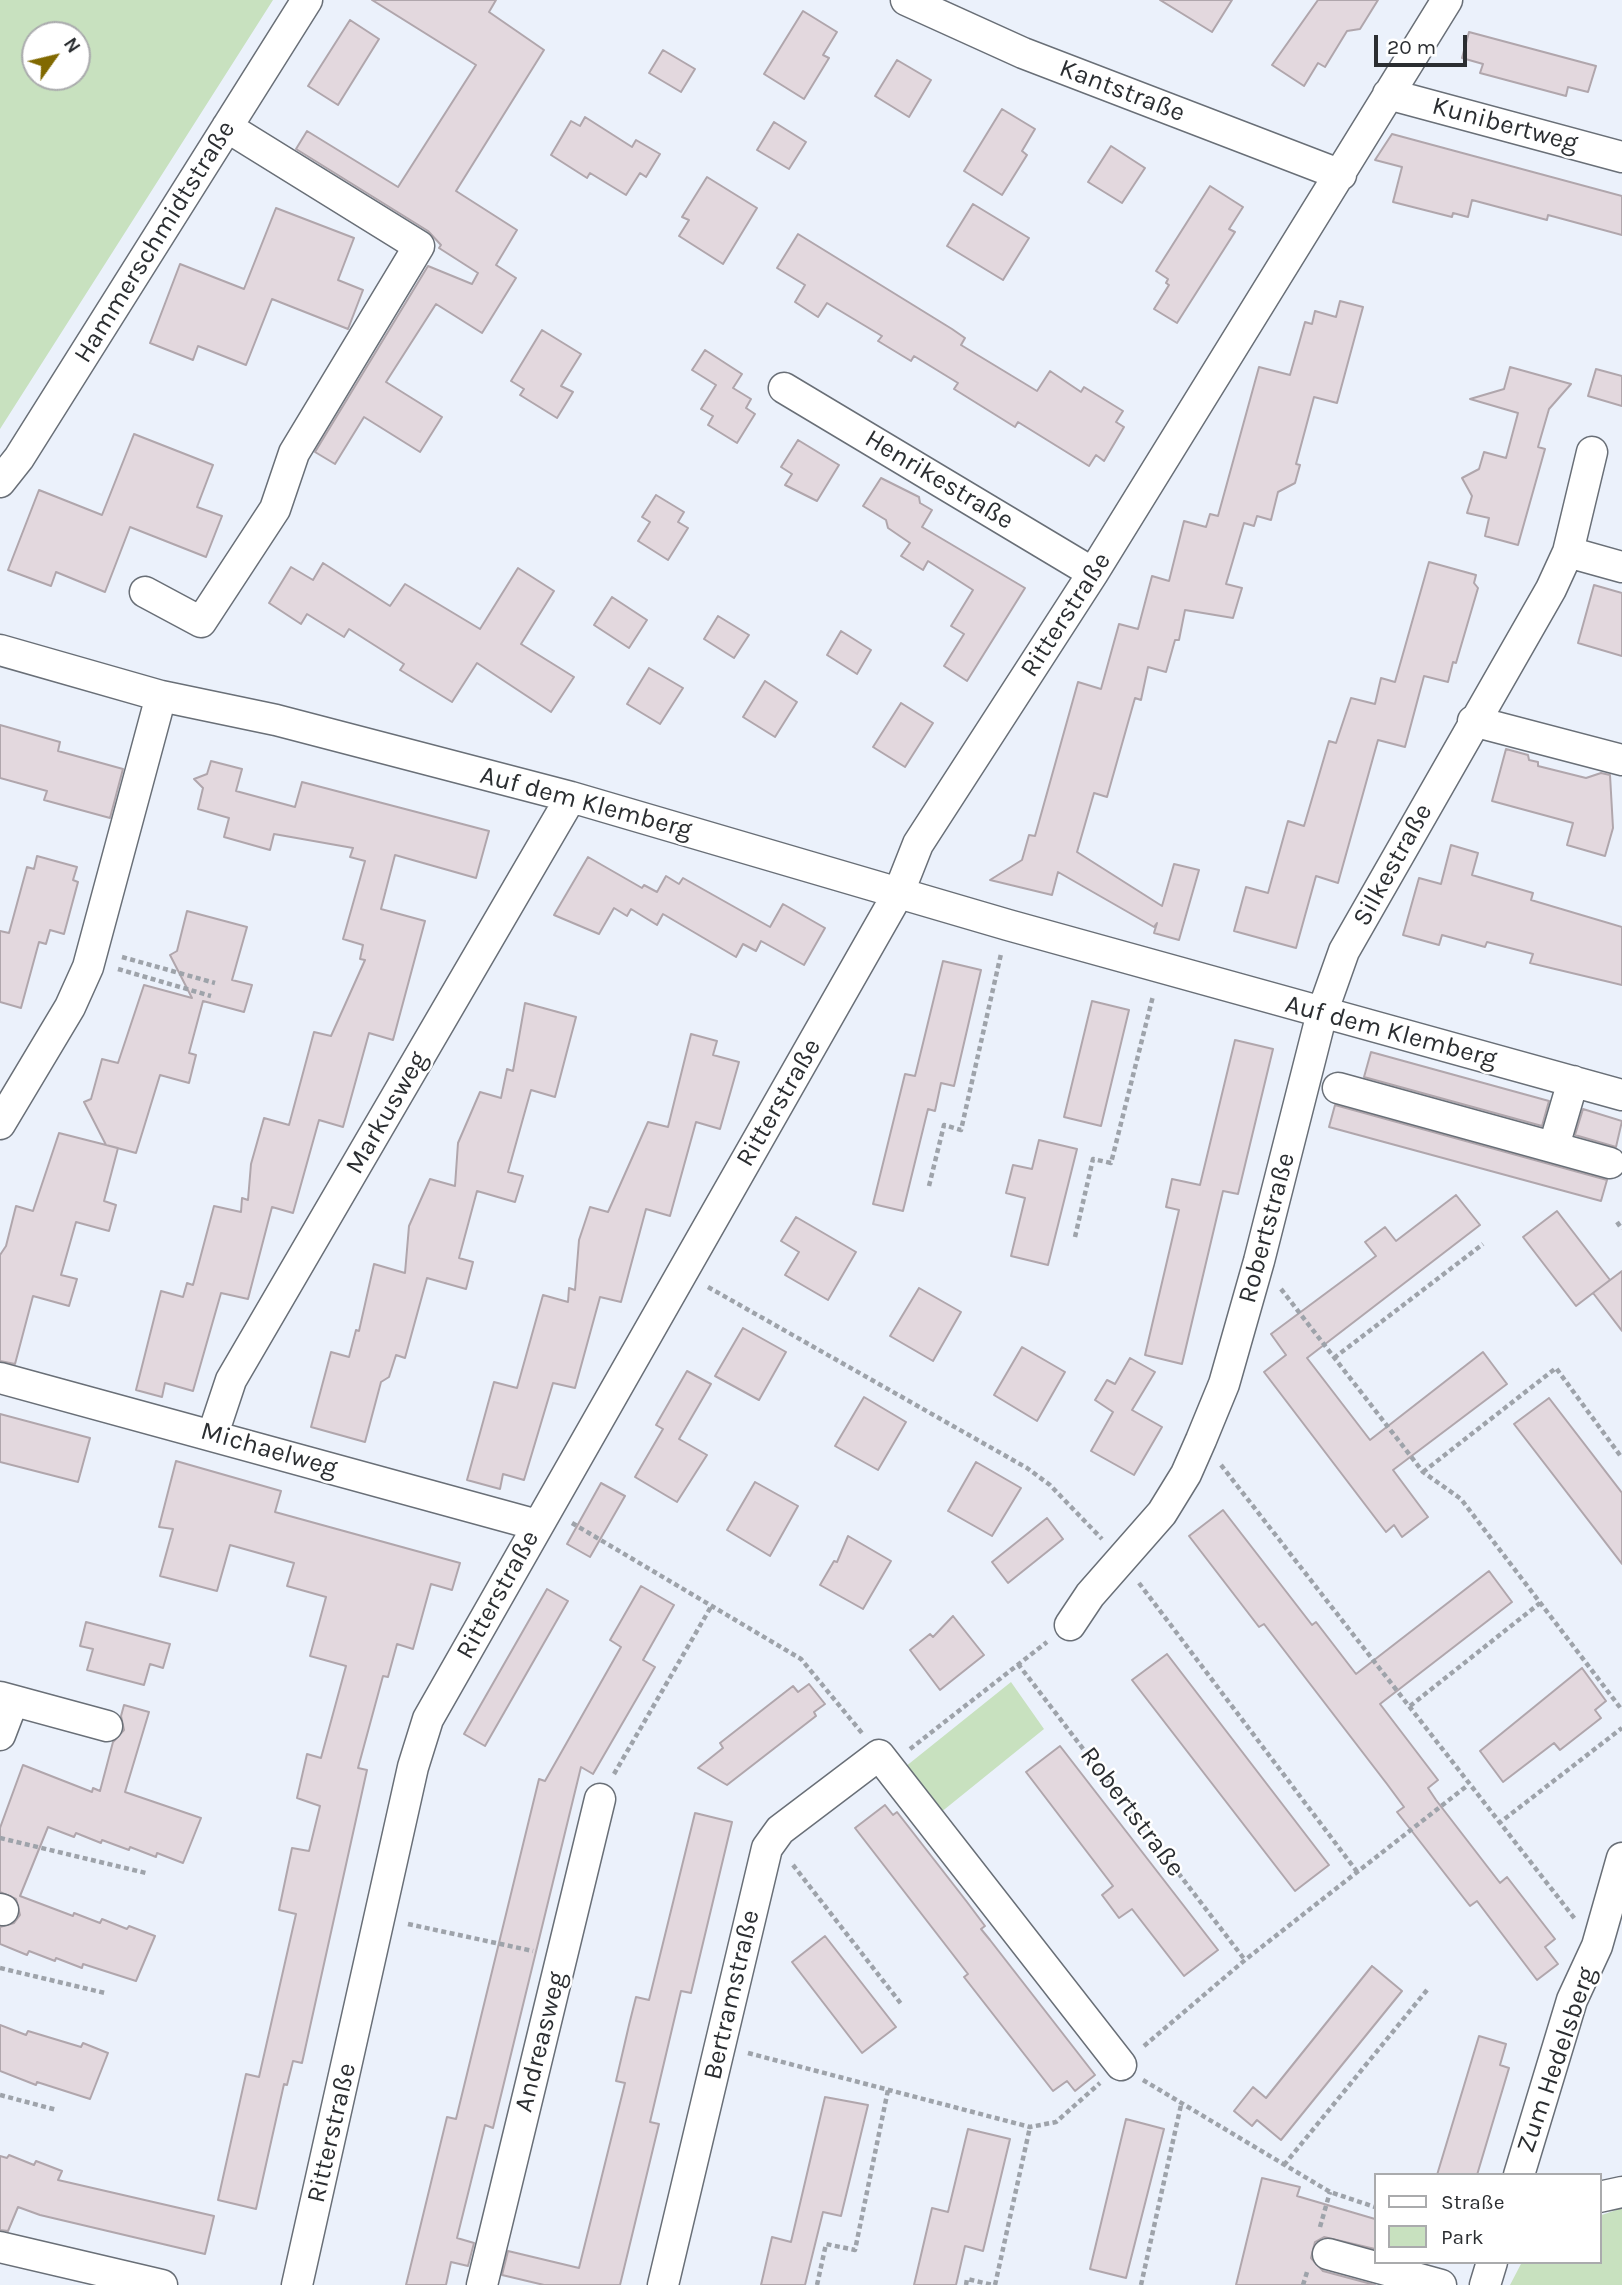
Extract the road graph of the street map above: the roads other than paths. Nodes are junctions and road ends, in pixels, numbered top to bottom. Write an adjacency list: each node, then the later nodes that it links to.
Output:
1 (307, 0): 5 (street, Hammerschmidtstraße)
2 (906, 0): 7 (street, Kantstraße)
3 (1447, 0): 4 (street, Ritterstraße)
4 (1388, 94): 6 (street, Kunibertweg); 7 (street, Ritterstraße)
5 (227, 127): 10 (street, Hammerschmidtstraße); 14 (street)
6 (1622, 157)
7 (1341, 175): 13 (street, Ritterstraße)
8 (784, 388): 13 (street, Henrikestraße)
9 (1592, 452): 11 (street, Silkestraße)
10 (0, 482)
11 (1567, 552): 12 (street); 17 (street, Silkestraße)
12 (1622, 567)
13 (1093, 573): 20 (street, Ritterstraße)
14 (145, 592)
15 (0, 650): 16 (street, Auf dem Klemberg)
16 (161, 696): 19 (street, Auf dem Klemberg); 25 (street)
17 (1473, 721): 18 (street); 21 (street, Silkestraße)
18 (1622, 760)
19 (571, 797): 20 (street, Auf dem Klemberg); 29 (street, Markusweg)
20 (899, 892): 21 (street, Auf dem Klemberg); 30 (street, Ritterstraße)
21 (1322, 1013): 22 (street, Auf dem Klemberg); 31 (street, Robertstraße)
22 (1573, 1081): 24 (street, Auf dem Klemberg); 26 (street)
23 (1338, 1088): 26 (street)
24 (1622, 1095)
25 (0, 1124)
26 (1554, 1146): 27 (street)
27 (1610, 1163)
28 (0, 1378): 29 (street, Michaelweg)
29 (213, 1434): 30 (street, Michaelweg)
30 (542, 1517): 45 (street, Ritterstraße)
31 (1070, 1625)
32 (6, 1699): 33 (street); 34 (street)
33 (107, 1726)
34 (0, 1735)
35 (600, 1799): 46 (street, Andreasweg)
36 (1622, 1858): 38 (street, Zum Hedelsberg)
37 (1121, 2065): 47 (street, Bertramstraße)
38 (1520, 2173)
39 (1622, 2192): 40 (street)
40 (1601, 2197)
41 (0, 2247): 44 (street)
42 (1328, 2254): 48 (street)
43 (1491, 2264): 49 (street)
44 (162, 2285)
45 (298, 2285)
46 (482, 2285)
47 (663, 2285)
48 (1441, 2285)
49 (1485, 2285)

